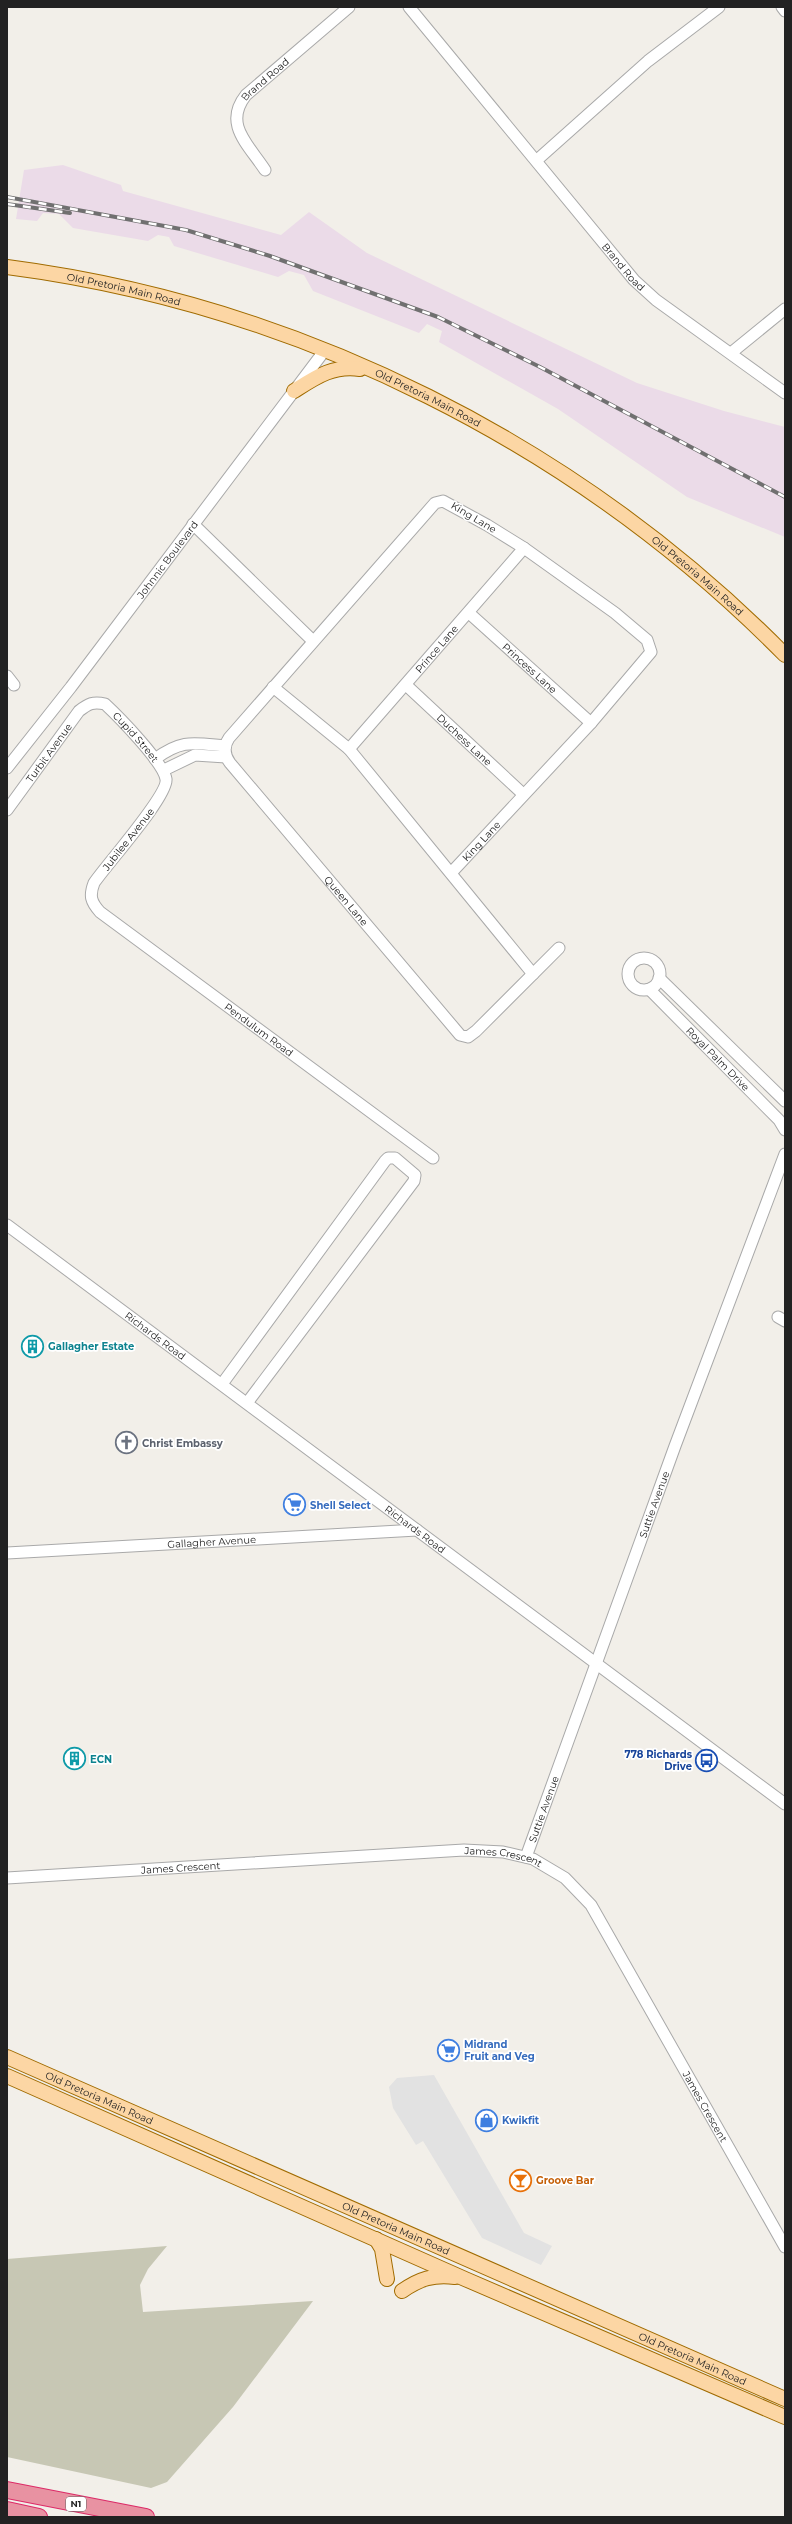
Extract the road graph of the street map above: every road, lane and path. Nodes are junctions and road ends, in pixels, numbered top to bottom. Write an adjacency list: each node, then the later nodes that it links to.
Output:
1 (349, 7): 7 (street, Brand Road)
2 (409, 7): 6 (street, Brand Road)
3 (719, 7): 6 (street)
4 (782, 7): 5 (street)
5 (785, 11)
6 (537, 160): 11 (street, Brand Road)
7 (265, 170)
8 (7, 267): 10 (main road, Old Pretoria Main Road)
9 (785, 309): 11 (street)
10 (326, 350): 12 (main road, Old Pretoria Main Road); 13 (street, Johnnic Boulevard)
11 (731, 353): 14 (street, Brand Road)
12 (374, 372): 13 (main road); 19 (main road, Old Pretoria Main Road)
13 (294, 391): 15 (street, Johnnic Boulevard)
14 (785, 393)
15 (193, 524): 18 (street); 27 (street, Johnnic Boulevard)
16 (524, 548): 17 (street, Prince Lane); 18 (street, King Lane); 23 (street, King Lane)
17 (469, 613): 20 (street, Prince Lane); 23 (street, Princess Lane)
18 (313, 641): 21 (street, King Lane)
19 (785, 655)
20 (406, 685): 24 (street, Prince Lane); 29 (street, Duchess Lane)
21 (272, 687): 24 (street); 25 (street)
22 (96, 701): 26 (street, Cupid Street); 30 (street, Turbit Avenue)
23 (591, 723): 29 (street, King Lane)
24 (349, 749): 31 (street)
25 (226, 752): 26 (street); 28 (street); 34 (street, Queen Lane)
26 (155, 759): 28 (street, Cupid Street)
27 (7, 768)
28 (165, 776): 32 (street, Jubilee Avenue)
29 (523, 794): 31 (street, King Lane)
30 (7, 810)
31 (451, 873): 34 (street)
32 (90, 897): 42 (street, Pendulum Road)
33 (559, 948): 34 (street)
34 (533, 974)
35 (659, 978): 36 (street); 36 (street); 37 (street, Royal Palm Drive)
36 (649, 989): 38 (street, Royal Palm Drive)
37 (743, 1060): 38 (street); 39 (street, Royal Palm Drive)
38 (732, 1072): 40 (street, Royal Palm Drive)
39 (785, 1101)
40 (785, 1130)
41 (785, 1154): 48 (street, Suttie Avenue)
42 (433, 1158)
43 (7, 1225): 44 (street, Richards Road)
44 (222, 1384): 45 (street, Richards Road); 45 (street)
45 (247, 1403): 46 (street, Richards Road)
46 (417, 1530): 47 (street, Gallagher Avenue); 48 (street, Richards Road)
47 (7, 1553)
48 (596, 1664): 49 (street, Richards Road); 50 (street, Suttie Avenue)
49 (785, 1804)
50 (526, 1857): 51 (street, James Crescent); 55 (street, James Crescent)
51 (7, 1878)
52 (7, 2057): 59 (main road, Old Pretoria Main Road)
53 (7, 2076): 54 (main road, Old Pretoria Main Road)
54 (376, 2239): 56 (main road); 57 (main road, Old Pretoria Main Road)
55 (785, 2247)
56 (386, 2279)
57 (465, 2279): 58 (main road); 60 (main road, Old Pretoria Main Road)
58 (402, 2291)
59 (785, 2399)
60 (785, 2417)
61 (7, 2490): 64 (highway, N1)
62 (7, 2510): 63 (highway)
63 (39, 2517)
64 (146, 2517)

